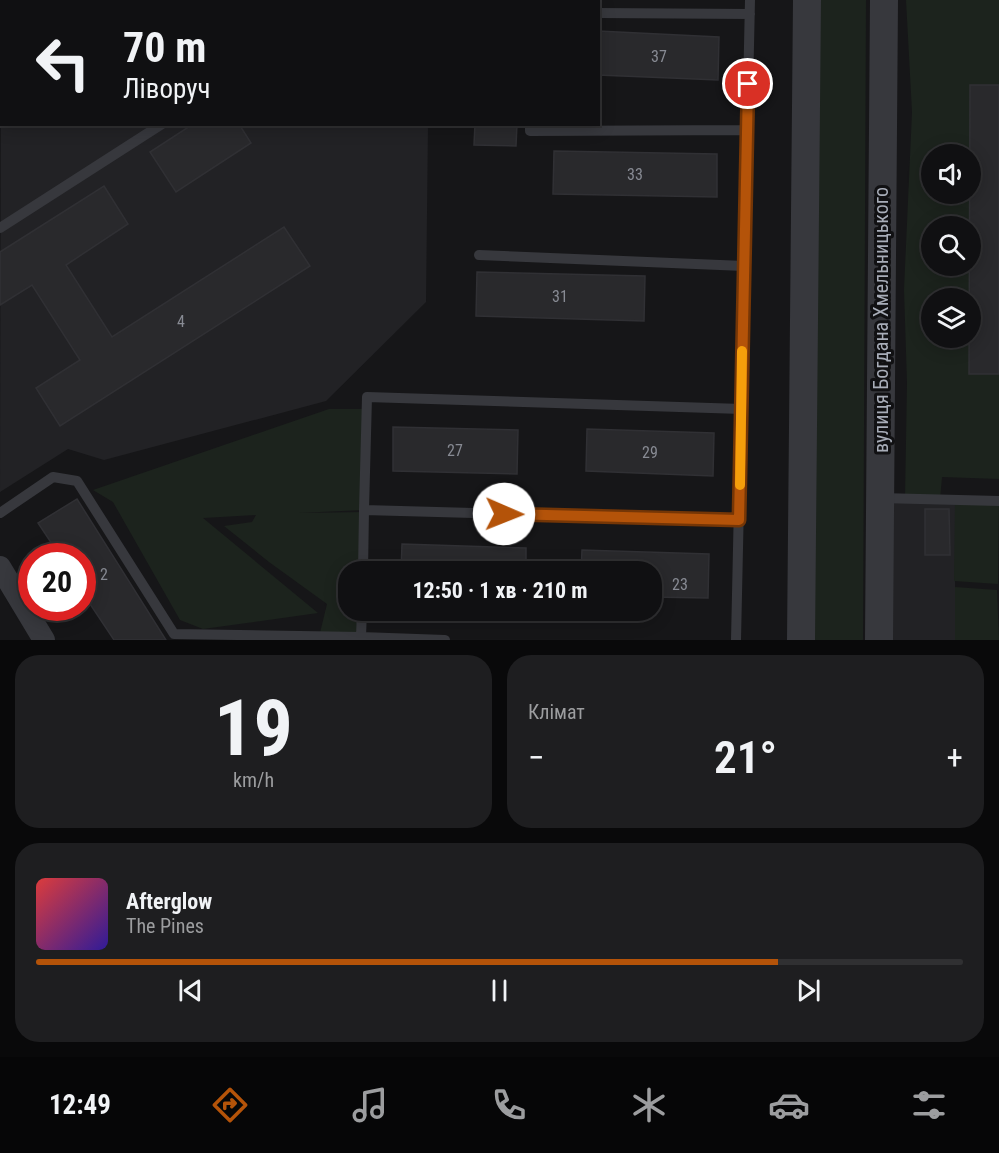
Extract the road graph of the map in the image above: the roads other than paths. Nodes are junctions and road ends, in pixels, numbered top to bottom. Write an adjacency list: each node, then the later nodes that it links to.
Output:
1 (750, 0): 5 (lane)
2 (807, 0): 25 (street)
3 (884, 0): 13 (street, вулиця Богдана Хмельницького)
4 (600, 13): 5 (lane)
5 (750, 14): 8 (lane)
6 (159, 126): 9 (lane)
7 (530, 126): 8 (lane)
8 (747, 130): 11 (lane)
9 (0, 228)
10 (480, 255): 11 (lane)
11 (744, 266): 12 (lane)
12 (741, 409): 15 (lane); 17 (lane)
13 (880, 498): 14 (lane); 26 (street, вулиця Богдана Хмельницького)
14 (999, 501)
15 (364, 510): 17 (lane); 18 (lane)
16 (0, 513): 21 (lane)
17 (739, 520): 24 (lane)
18 (363, 561)
19 (0, 567): 22 (street)
20 (362, 621): 21 (lane)
21 (361, 639): 23 (lane)
22 (44, 640)
23 (445, 640)
24 (736, 640)
25 (801, 640)
26 (879, 640)

